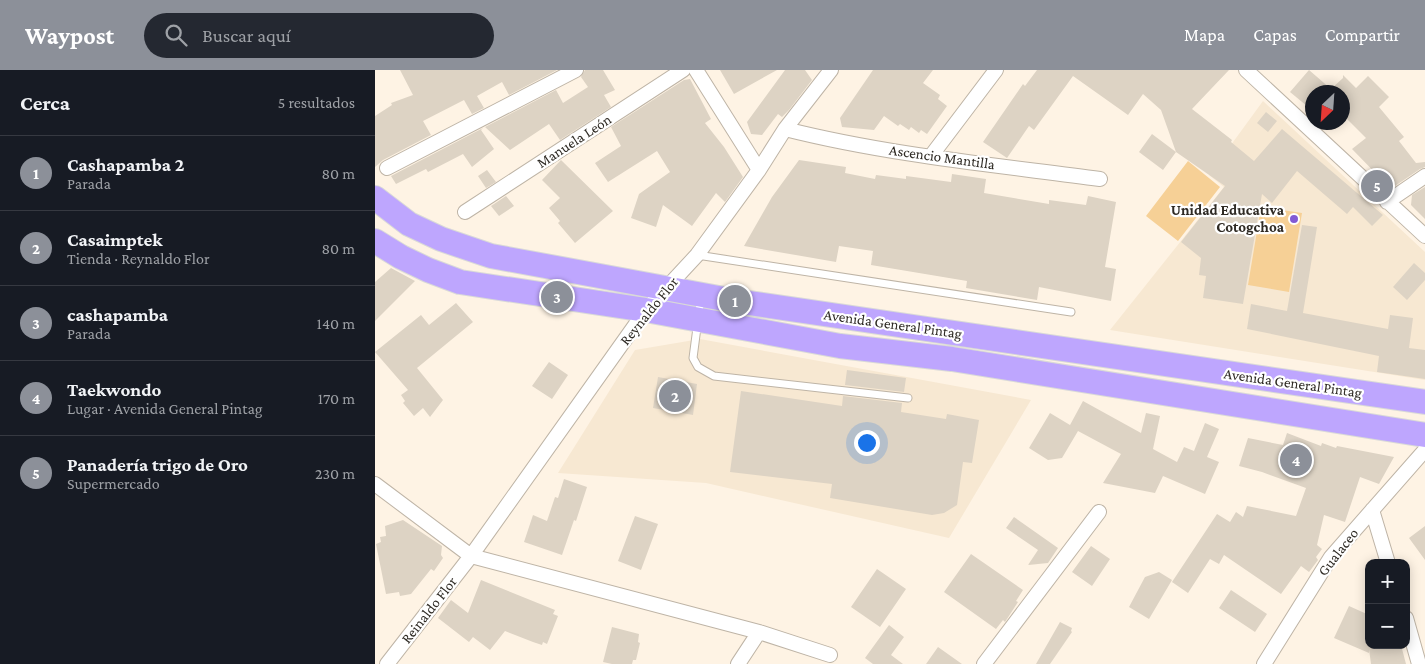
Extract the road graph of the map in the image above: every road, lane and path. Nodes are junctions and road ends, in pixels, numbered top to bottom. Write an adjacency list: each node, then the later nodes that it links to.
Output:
1 (577, 70): 9 (street)
2 (683, 70): 15 (street, Manuela León)
3 (696, 70): 10 (street)
4 (831, 70): 7 (street, Reynaldo Flor)
5 (996, 70): 8 (street)
6 (1246, 70): 14 (street)
7 (785, 129): 8 (street, Ascencio Mantilla); 10 (street, Reynaldo Flor)
8 (931, 156): 12 (street, Ascencio Mantilla)
9 (387, 168)
10 (759, 170): 18 (street, Reynaldo Flor)
11 (1425, 176): 14 (street)
12 (1100, 179)
13 (375, 198): 19 (highway, Avenida General Pintag)
14 (1387, 202): 16 (street)
15 (465, 212)
16 (1425, 236)
17 (376, 244): 21 (highway, Avenida General Pintag)
18 (697, 255): 19 (street, Reynaldo Flor); 22 (lane)
19 (667, 287): 20 (highway, Avenida General Pintag); 21 (street, Reynaldo Flor)
20 (701, 294): 23 (lane); 25 (highway, Avenida General Pintag)
21 (646, 310): 23 (highway, Avenida General Pintag); 31 (street, Reynaldo Flor)
22 (1071, 312)
23 (697, 320): 24 (lane); 26 (highway, Avenida General Pintag)
24 (907, 398)
25 (1425, 402)
26 (1425, 435)
27 (1425, 450): 29 (street, Gualaceo)
28 (375, 484): 31 (street)
29 (1373, 510): 32 (street); 39 (street, Gualaceo)
30 (1099, 512): 38 (street)
31 (471, 556): 33 (street); 36 (street, Reinaldo Flor)
32 (1387, 559)
33 (759, 632): 35 (street); 37 (street)
34 (1410, 632): 40 (street)
35 (830, 655)
36 (387, 664)
37 (738, 664)
38 (984, 664)
39 (1264, 664)
40 (1419, 664)

